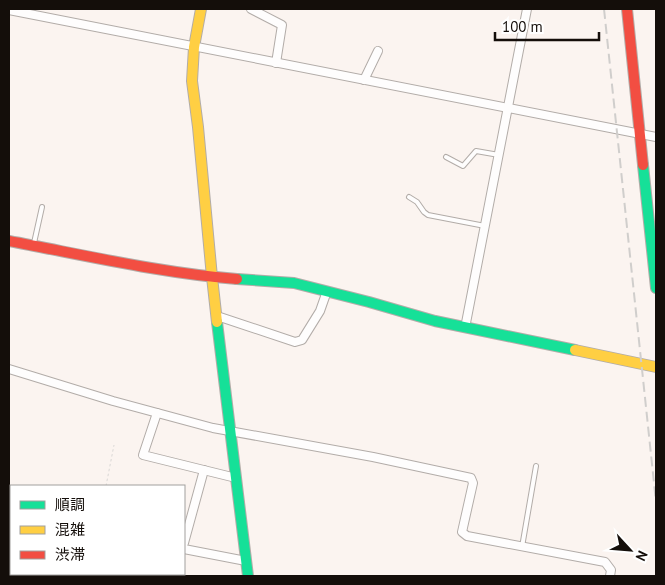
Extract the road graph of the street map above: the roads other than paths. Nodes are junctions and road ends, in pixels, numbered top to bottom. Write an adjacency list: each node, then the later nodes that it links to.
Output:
1 (201, 9): 6 (street)
2 (251, 9): 8 (street)
3 (527, 9): 10 (street)
4 (627, 9): 11 (street)
5 (9, 10): 6 (street)
6 (194, 47): 8 (street); 20 (street)
7 (378, 51): 9 (street)
8 (276, 63): 9 (street)
9 (364, 80): 10 (street)
10 (508, 107): 11 (street); 13 (street)
11 (641, 134): 12 (street); 21 (street)
12 (656, 137)
13 (499, 155): 14 (lane); 17 (street)
14 (446, 157)
15 (409, 197): 17 (lane)
16 (42, 207): 19 (lane)
17 (485, 226): 24 (street)
18 (9, 241): 19 (street)
19 (33, 246): 20 (street)
20 (212, 277): 22 (street); 23 (street)
21 (656, 288)
22 (327, 291): 23 (street); 24 (street)
23 (217, 316): 28 (street)
24 (465, 328): 25 (street)
25 (656, 367)
26 (9, 369): 27 (street)
27 (157, 413): 28 (street); 30 (street)
28 (230, 431): 31 (street); 33 (street)
29 (536, 466): 33 (lane)
30 (204, 470): 31 (street); 32 (street)
31 (236, 478): 35 (street)
32 (185, 538)
33 (522, 547): 37 (street)
34 (185, 549): 35 (street)
35 (246, 561): 36 (street)
36 (248, 576)
37 (610, 576)

